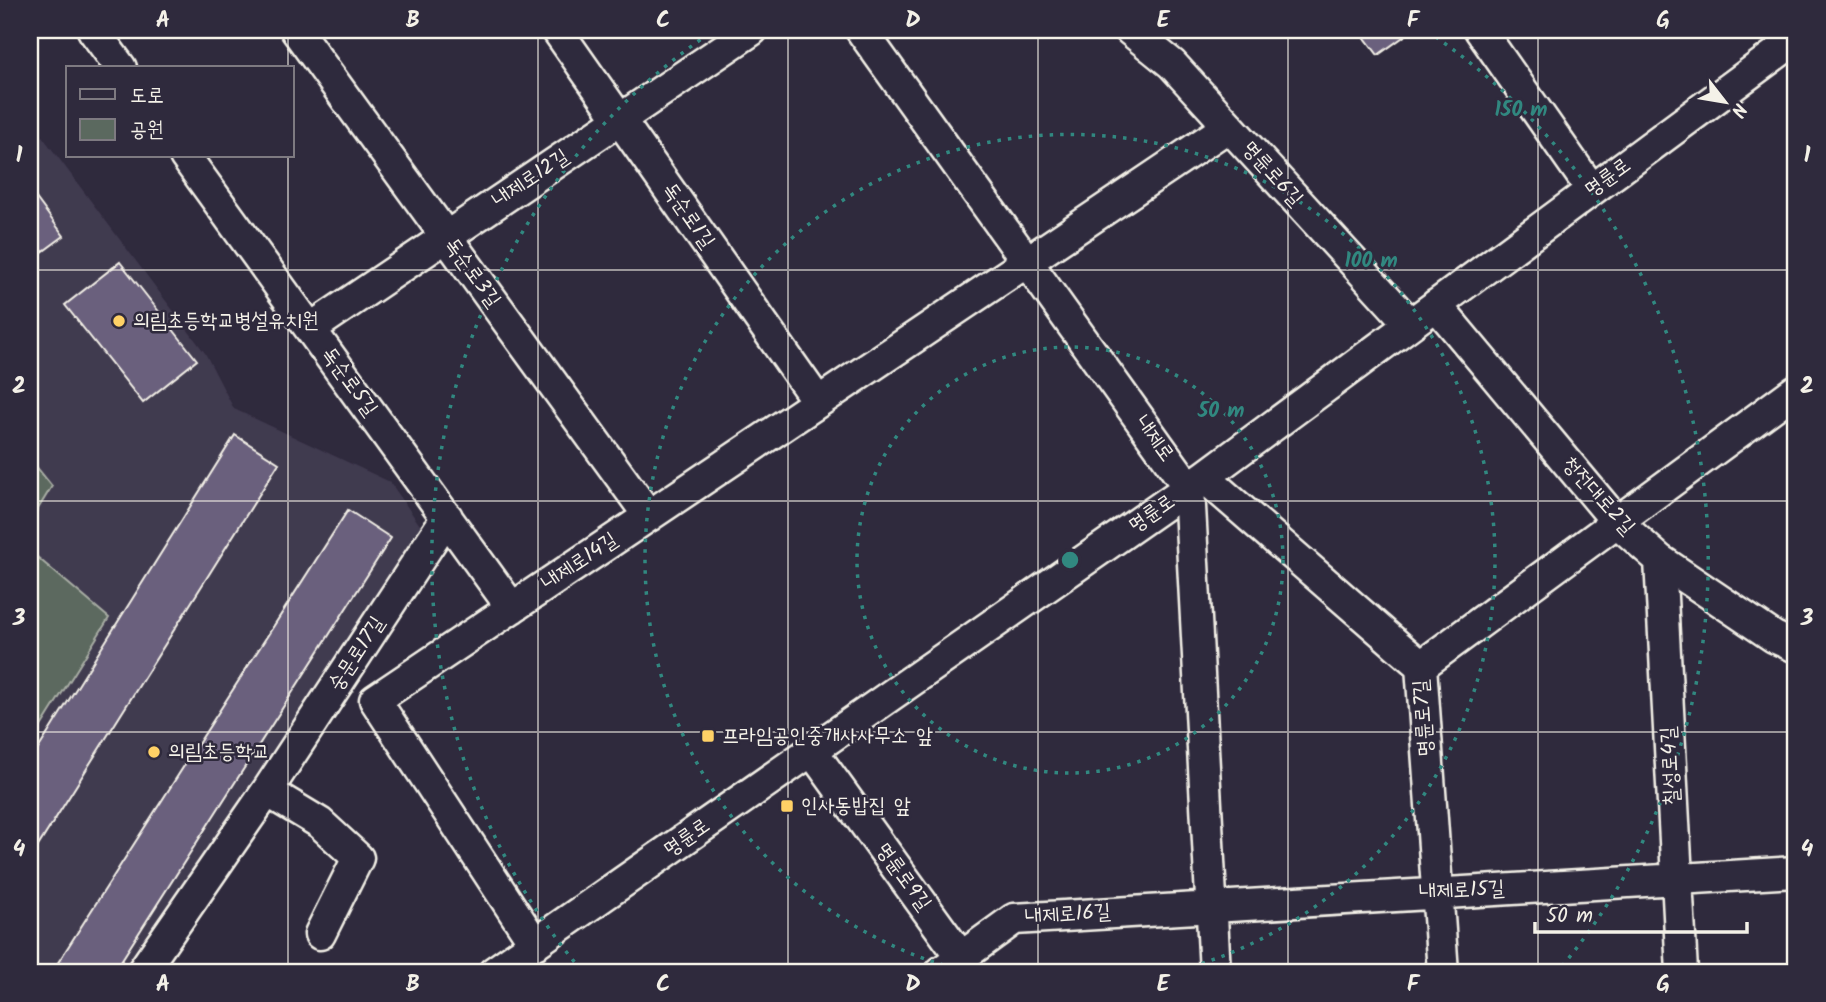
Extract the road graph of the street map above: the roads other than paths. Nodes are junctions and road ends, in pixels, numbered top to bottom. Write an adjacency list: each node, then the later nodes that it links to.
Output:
1 (93, 30): 9 (street)
2 (296, 30): 14 (street, 독순로3길)
3 (557, 30): 10 (street, 독순로1길)
4 (752, 30): 10 (street, 내제로12길)
5 (861, 30): 15 (street, 내제로)
6 (1130, 30): 11 (street, 명륜로6길)
7 (1480, 30): 13 (street)
8 (1796, 38): 13 (street, 명륜로)
9 (120, 66)
10 (620, 119): 14 (street, 내제로12길); 20 (street, 독순로1길)
11 (1229, 126): 15 (street, 내제로14길); 17 (street, 명륜로6길)
12 (186, 158): 18 (street, 독순로5길)
13 (1592, 190): 16 (street, 명륜로)
14 (446, 237): 18 (street, 내제로12길); 22 (street, 독순로3길)
15 (1027, 261): 20 (street, 내제로14길); 21 (street, 내제로)
16 (1436, 305): 17 (street, 명륜로); 24 (street, 청전대로2길)
17 (1410, 324): 21 (street, 명륜로)
18 (310, 329): 23 (street, 독순로5길)
19 (1796, 390): 24 (street)
20 (818, 402): 22 (street, 내제로14길)
21 (1196, 483): 28 (street, 명륜로7길); 29 (street, 명륜로); 34 (street)
22 (649, 516): 26 (street, 내제로14길)
23 (447, 517): 26 (street, 독순로5길); 30 (street, 숭문로17길)
24 (1617, 522): 25 (street, 청전대로2길); 28 (street)
25 (1660, 560): 27 (street, 청전대로2길); 32 (street, 칠성로4길)
26 (512, 608): 36 (street, 내제로14길)
27 (1796, 646)
28 (1420, 666): 33 (street, 명륜로7길)
29 (812, 751): 36 (street, 명륜로); 37 (street, 명륜로9길)
30 (267, 791): 35 (street); 38 (street, 숭문로17길)
31 (1796, 872): 32 (street, 내제로15길)
32 (1677, 879): 33 (street, 내제로15길); 42 (street, 칠성로4길)
33 (1437, 892): 34 (street, 내제로15길); 41 (street, 명륜로7길)
34 (1212, 905): 37 (street, 내제로16길); 40 (street)
35 (320, 934)
36 (535, 944): 39 (street, 명륜로)
37 (955, 967)
38 (142, 972)
39 (495, 972)
40 (1216, 972)
41 (1443, 972)
42 (1682, 972)

